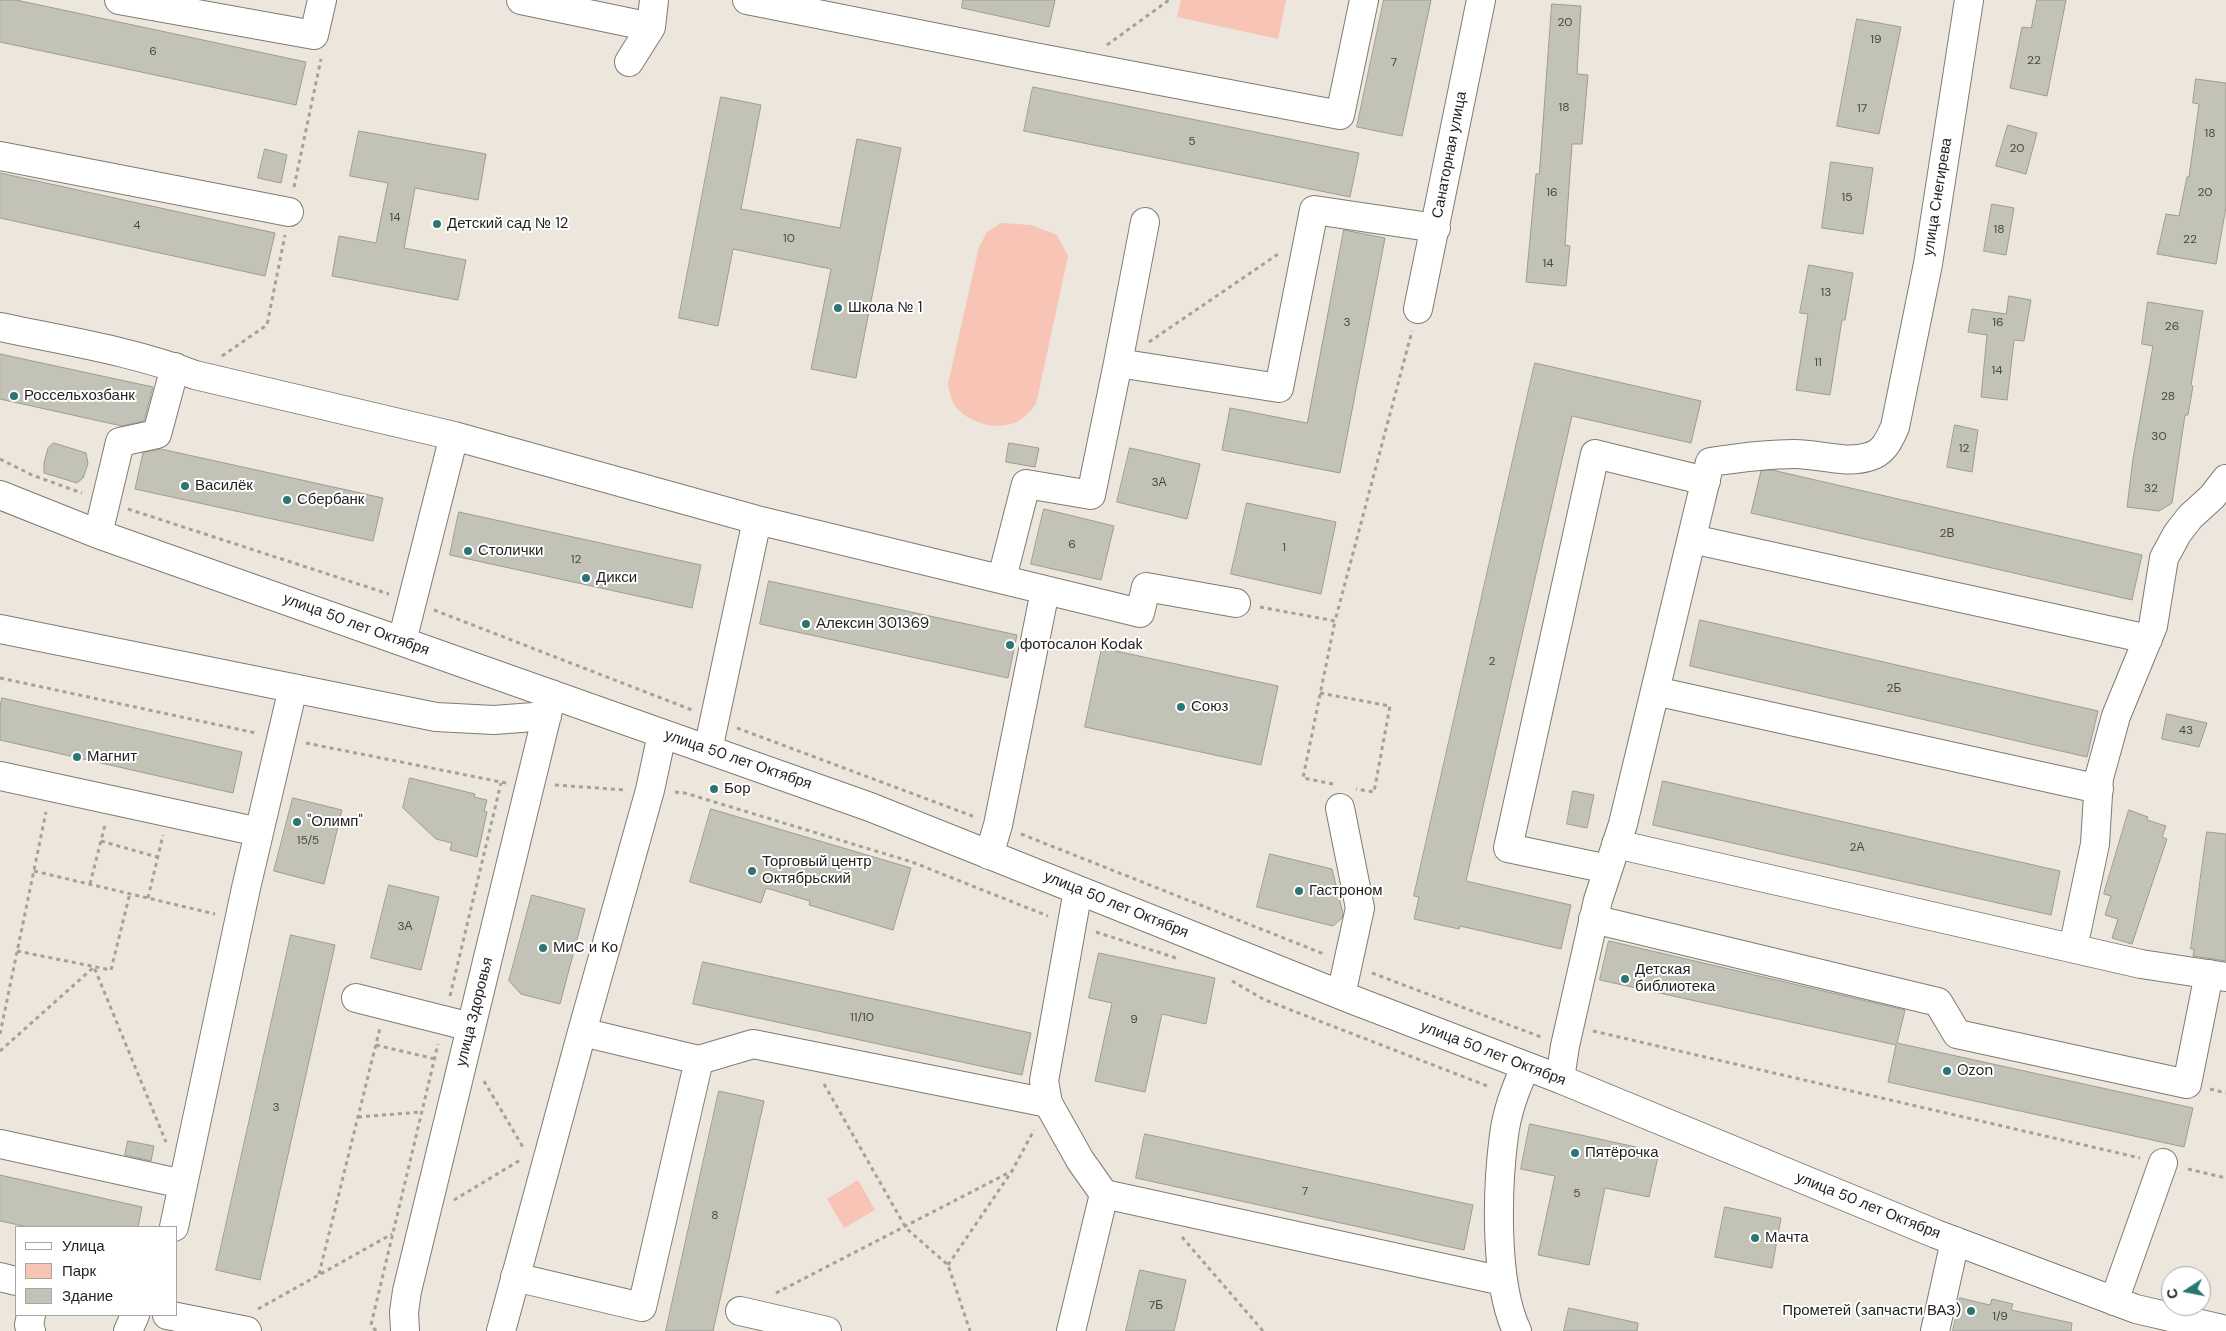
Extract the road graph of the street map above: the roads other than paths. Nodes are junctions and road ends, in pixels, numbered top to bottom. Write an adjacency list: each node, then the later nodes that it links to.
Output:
1 (119, 0): 2 (street)
2 (322, 0)
3 (521, 0): 9 (street)
4 (654, 0): 9 (street)
5 (746, 0): 6 (street)
6 (1364, 0)
7 (1481, 0): 14 (street, Санаторная улица)
8 (1969, 0): 21 (street, улица Снегирева)
9 (651, 27): 10 (street)
10 (629, 62)
11 (0, 156): 12 (street)
12 (290, 212)
13 (1145, 222): 17 (street)
14 (1436, 228): 15 (street, Санаторная улица); 17 (street)
15 (1418, 309)
16 (0, 328): 18 (street)
17 (1118, 363): 26 (street)
18 (174, 367): 19 (street); 24 (street)
19 (454, 436): 23 (street); 31 (street)
20 (2226, 478): 30 (street)
21 (1706, 481): 25 (street); 42 (street)
22 (0, 495): 24 (street, улица 50 лет Октября)
23 (757, 520): 26 (street); 36 (street)
24 (98, 534): 31 (street, улица 50 лет Октября)
25 (1692, 540): 30 (street); 33 (street)
26 (1002, 578): 27 (street)
27 (1044, 591): 28 (street); 41 (street)
28 (1236, 603)
29 (0, 629): 32 (street)
30 (2148, 638): 38 (street)
31 (402, 641): 34 (street, улица 50 лет Октября)
32 (293, 688): 34 (street); 40 (street)
33 (1655, 691): 38 (street); 42 (street)
34 (549, 705): 35 (street, улица 50 лет Октября); 50 (street, улица Здоровья)
35 (662, 734): 36 (street, улица 50 лет Октября); 49 (street)
36 (708, 750): 41 (street, улица 50 лет Октября)
37 (0, 776): 40 (street)
38 (2099, 789): 45 (street)
39 (1344, 794): 47 (street)
40 (259, 832): 57 (street)
41 (989, 855): 43 (street, улица 50 лет Октября)
42 (1612, 857): 44 (street); 45 (street)
43 (1078, 890): 47 (street, улица 50 лет Октября); 54 (street)
44 (1594, 920): 46 (street); 53 (street)
45 (2074, 948): 46 (street)
46 (2217, 975)
47 (1341, 995): 52 (street, улица 50 лет Октября)
48 (356, 998): 50 (street)
49 (582, 1032): 51 (street); 62 (street)
50 (468, 1039): 74 (street, улица Здоровья)
51 (699, 1060): 54 (street); 62 (street)
52 (1526, 1066): 53 (street, улица 50 лет Октября); 64 (street)
53 (1560, 1079): 60 (street, улица 50 лет Октября)
54 (1048, 1102): 58 (street)
55 (0, 1144): 57 (street)
56 (2163, 1163): 65 (street)
57 (183, 1184): 59 (street)
58 (1104, 1194): 64 (street); 77 (street)
59 (174, 1226)
60 (1955, 1241): 65 (street, улица 50 лет Октября); 79 (street)
61 (0, 1277): 63 (street)
62 (515, 1277): 75 (street)
63 (15, 1281)
64 (1503, 1281): 78 (street)
65 (2114, 1301): 71 (street, улица 50 лет Октября)
66 (740, 1311): 76 (street)
67 (31, 1316): 72 (street)
68 (135, 1316): 73 (street)
69 (172, 1316): 70 (street)
70 (237, 1329)
71 (2226, 1330)
72 (31, 1331)
73 (128, 1331)
74 (405, 1331)
75 (501, 1331)
76 (826, 1331)
77 (1071, 1331)
78 (1516, 1331)
79 (1934, 1331)

